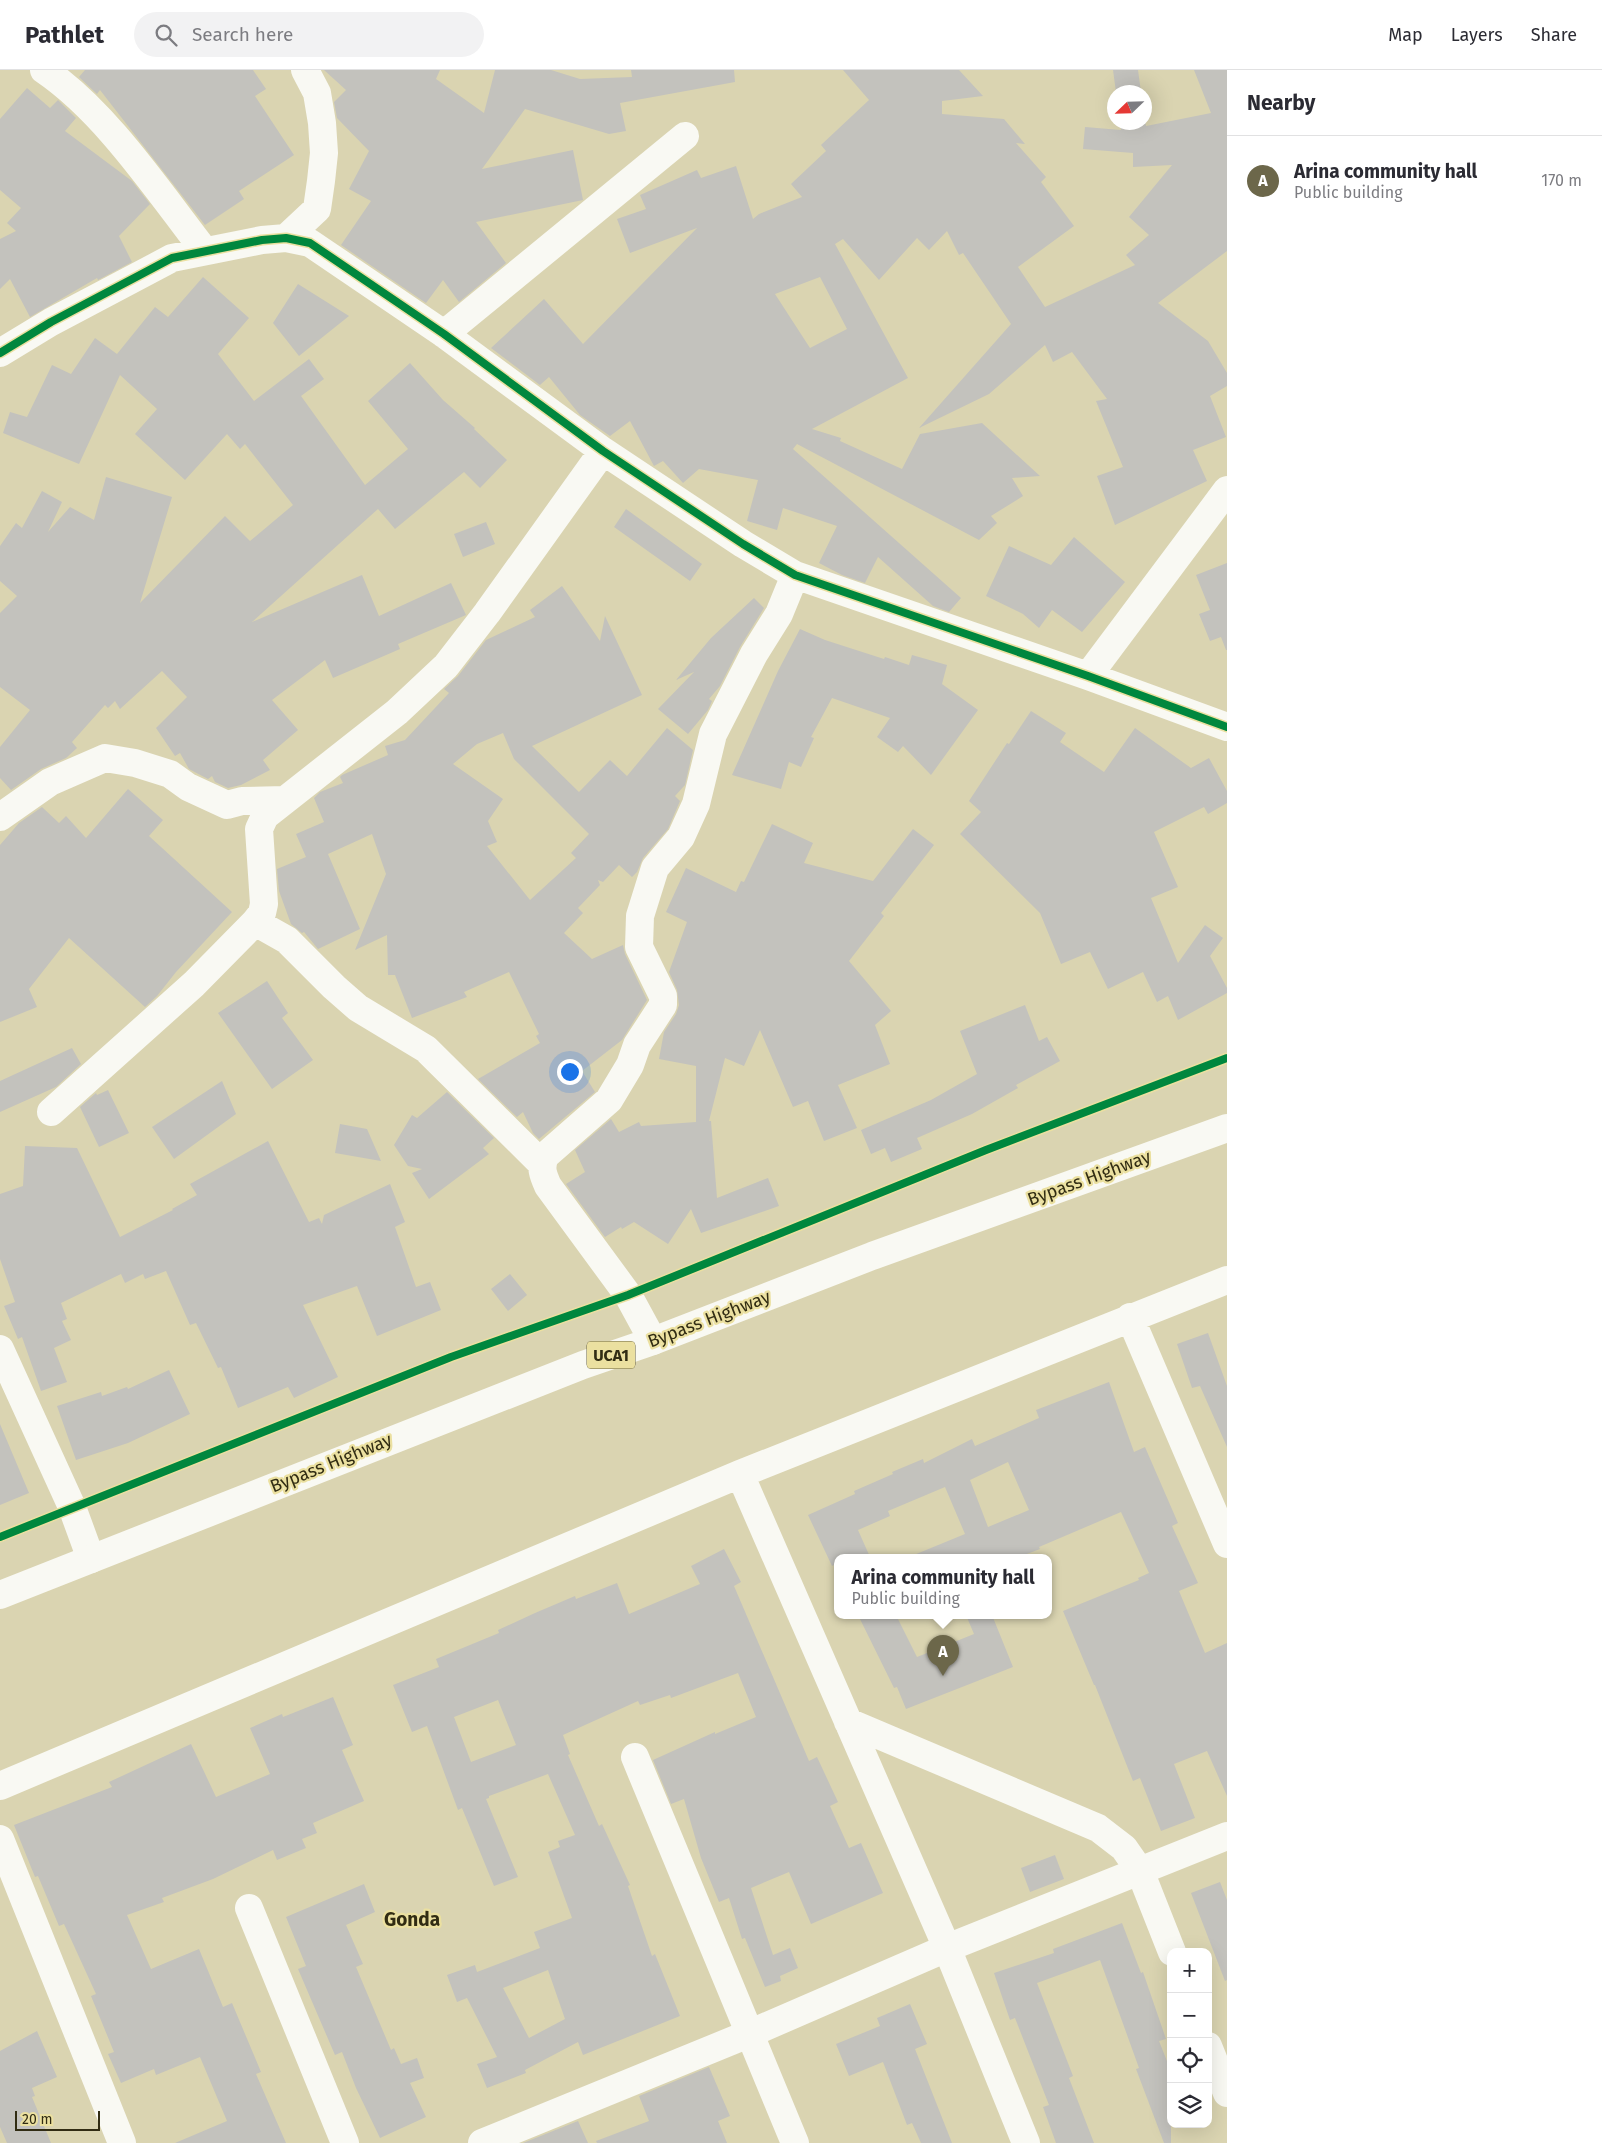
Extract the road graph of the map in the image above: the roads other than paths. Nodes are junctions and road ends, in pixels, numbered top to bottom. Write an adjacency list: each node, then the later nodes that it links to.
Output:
1 (44, 70): 5 (street)
2 (305, 70): 4 (street)
3 (685, 136): 6 (street)
4 (286, 238): 5 (street); 6 (street)
5 (204, 250): 7 (street)
6 (444, 334): 8 (street)
7 (0, 353)
8 (603, 451): 10 (street); 13 (street)
9 (1227, 490): 11 (street)
10 (795, 575): 11 (street); 18 (street)
11 (1088, 676): 12 (street)
12 (1227, 727)
13 (285, 800): 14 (street); 15 (street)
14 (0, 817)
15 (255, 922): 16 (street); 18 (street)
16 (51, 1112)
17 (1227, 1128): 21 (street, Bypass Highway / UCA1)
18 (542, 1164): 21 (street)
19 (1227, 1280): 20 (street)
20 (1130, 1317): 23 (street); 24 (street)
21 (652, 1341): 25 (street, Bypass Highway / UCA1)
22 (0, 1349): 25 (street)
23 (740, 1474): 27 (street); 29 (street)
24 (1227, 1544)
25 (91, 1559): 26 (street, Bypass Highway / UCA1)
26 (0, 1595)
27 (848, 1722): 32 (street); 34 (street)
28 (635, 1757): 36 (street)
29 (0, 1786)
30 (1227, 1836): 32 (street)
31 (0, 1839): 39 (street)
32 (1140, 1871): 34 (street); 35 (street)
33 (250, 1908): 40 (street)
34 (947, 1948): 36 (street); 43 (street)
35 (1170, 1948)
36 (751, 2033): 41 (street); 42 (street)
37 (1216, 2052): 38 (street)
38 (1227, 2092)
39 (122, 2143)
40 (345, 2143)
41 (482, 2143)
42 (795, 2143)
43 (1026, 2143)

